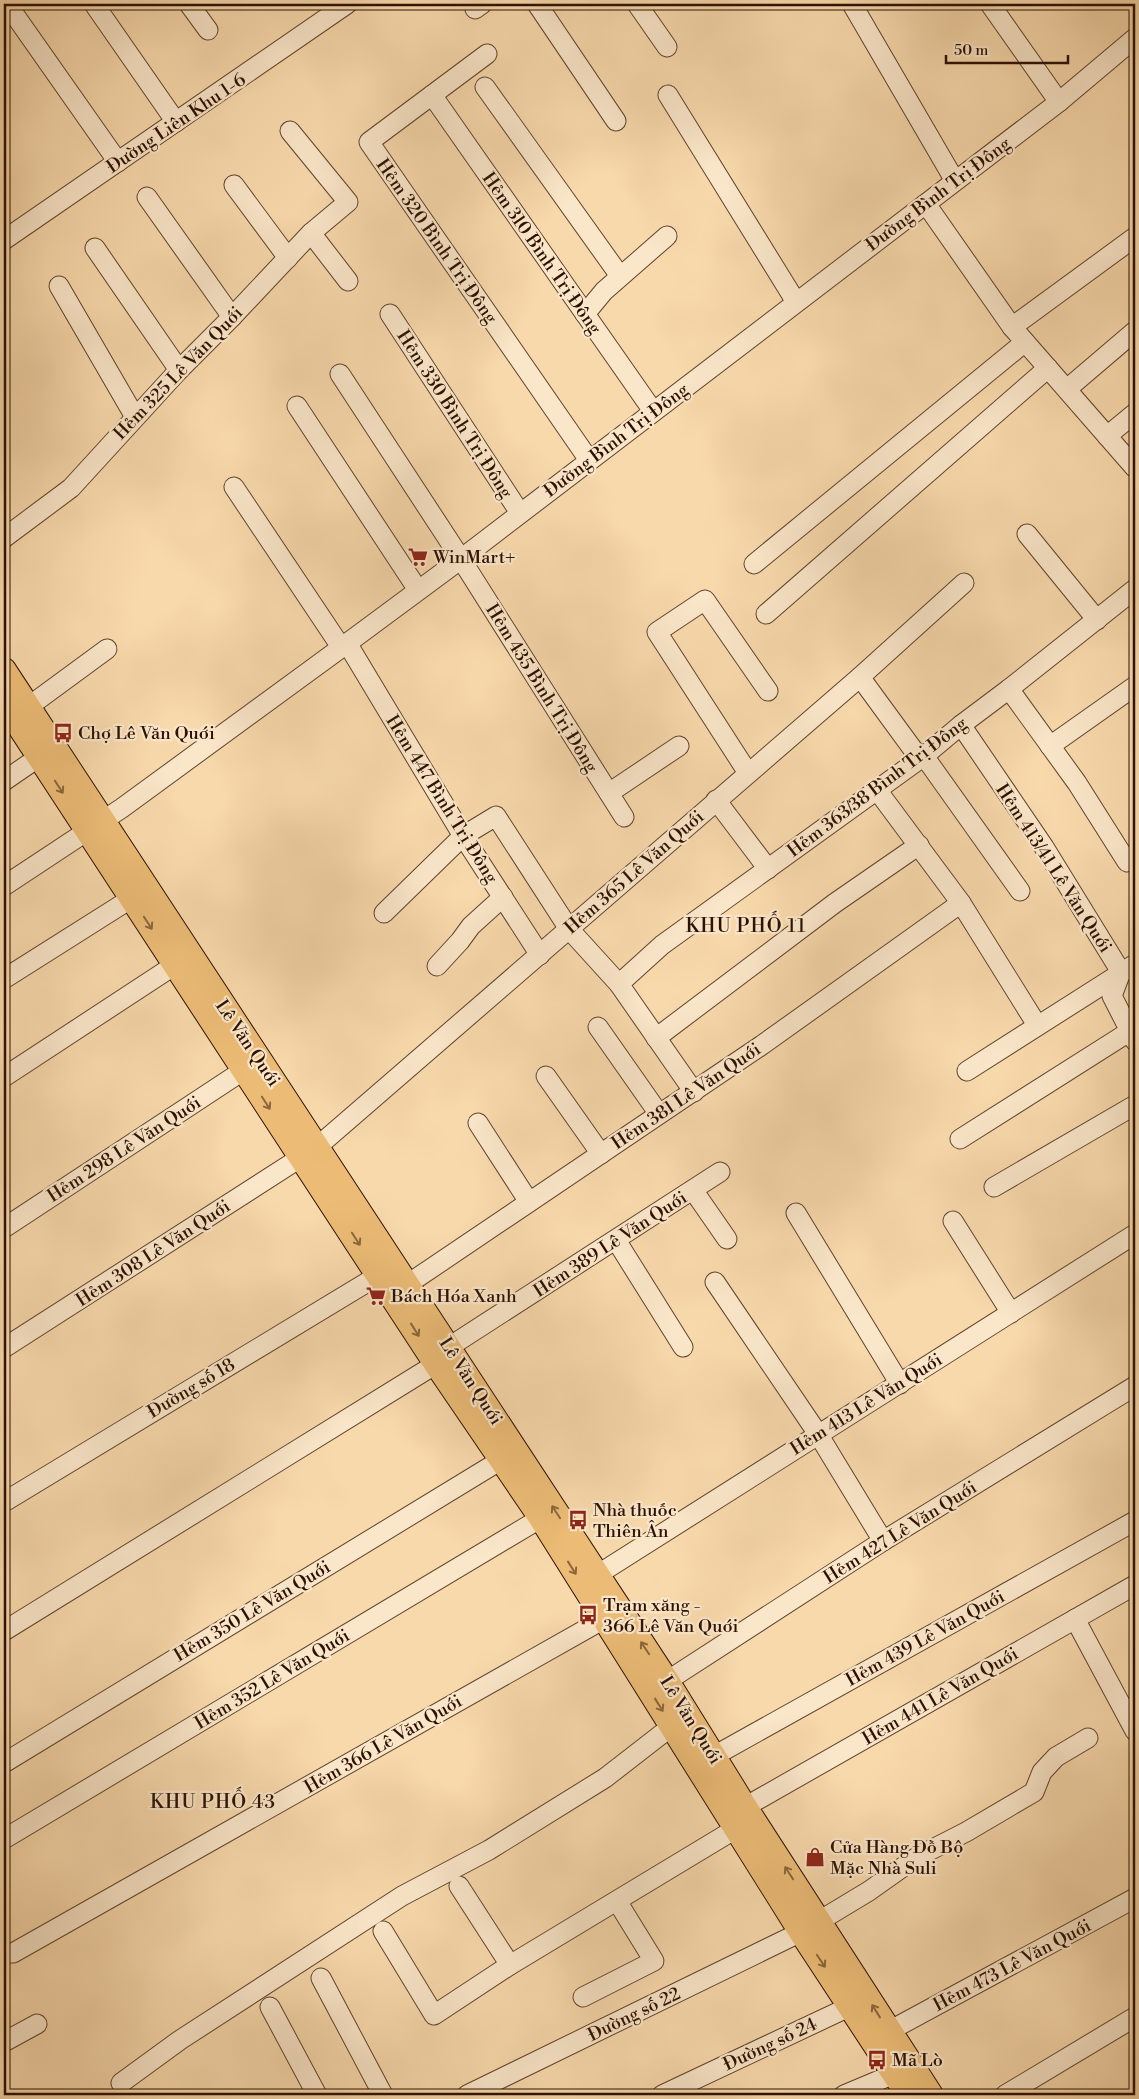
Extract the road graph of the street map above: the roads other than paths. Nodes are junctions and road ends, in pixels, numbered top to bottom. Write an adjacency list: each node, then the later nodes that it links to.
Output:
1 (7, 4): 20 (street)
2 (94, 4): 18 (street)
3 (189, 4): 9 (street)
4 (347, 4): 18 (street, Đường Liên Khu 1-6)
5 (537, 4): 17 (street)
6 (637, 4): 11 (street)
7 (852, 4): 21 (street)
8 (990, 4): 16 (street)
9 (208, 30)
10 (1135, 38): 16 (street, Đường Bình Trị Đông)
11 (667, 47)
12 (487, 54): 14 (street, Hẻm 320 Bình Trị Đông)
13 (485, 87): 31 (street)
14 (432, 95): 36 (street, Hẻm 310 Bình Trị Đông); 50 (street, Hẻm 320 Bình Trị Đông)
15 (668, 95): 34 (street)
16 (1059, 102): 21 (street, Đường Bình Trị Đông)
17 (616, 120)
18 (176, 122): 20 (street, Đường Liên Khu 1-6)
19 (290, 131): 25 (street, Hẻm 325 Lê Văn Quới)
20 (118, 162): 26 (street, Đường Liên Khu 1-6)
21 (955, 181): 24 (street, Đường Bình Trị Đông)
22 (234, 185): 30 (street)
23 (147, 198): 37 (street)
24 (926, 204): 34 (street, Đường Bình Trị Đông); 38 (street)
25 (311, 233): 30 (street, Hẻm 325 Lê Văn Quới); 32 (street)
26 (6, 234)
27 (667, 236): 31 (street)
28 (1135, 238): 38 (street)
29 (96, 248): 42 (street)
30 (288, 258): 37 (street, Hẻm 325 Lê Văn Quới)
31 (620, 276): 36 (street)
32 (348, 282)
33 (59, 286): 48 (street)
34 (796, 302): 46 (street, Đường Bình Trị Đông)
35 (390, 314): 53 (street, Hẻm 330 Bình Trị Đông)
36 (584, 314): 46 (street, Hẻm 310 Bình Trị Đông)
37 (232, 317): 42 (street, Hẻm 325 Lê Văn Quới)
38 (1012, 327): 40 (street)
39 (1135, 331): 44 (street)
40 (1025, 342): 41 (street); 57 (street)
41 (1048, 368): 44 (street); 61 (street)
42 (179, 370): 48 (street, Hẻm 325 Lê Văn Quới)
43 (340, 374): 56 (street, Hẻm 435 Bình Trị Đông)
44 (1067, 389): 49 (street)
45 (297, 406): 59 (street)
46 (653, 411): 50 (street, Đường Bình Trị Đông)
47 (1135, 413): 49 (street)
48 (134, 417): 55 (street, Hẻm 325 Lê Văn Quới)
49 (1107, 436): 51 (street)
50 (589, 460): 53 (street, Đường Bình Trị Đông)
51 (1135, 468)
52 (234, 488): 63 (street, Hẻm 447 Bình Trị Đông)
53 (520, 513): 56 (street, Đường Bình Trị Đông)
54 (1028, 534): 62 (street)
55 (4, 538)
56 (461, 559): 59 (street, Đường Bình Trị Đông); 80 (street, Hẻm 435 Bình Trị Đông)
57 (754, 564)
58 (964, 583): 66 (street, Hẻm 365 Lê Văn Quới)
59 (418, 590): 63 (street, Đường Bình Trị Đông)
60 (1135, 590): 62 (street, Hẻm 363/38 Bình Trị Đông)
61 (766, 614)
62 (1097, 620): 68 (street, Hẻm 363/38 Bình Trị Đông)
63 (344, 645): 83 (street, Đường Bình Trị Đông); 84 (street, Hẻm 447 Bình Trị Đông)
64 (107, 649): 71 (street)
65 (4, 670): 71 (main road, Lê Văn Quới)
66 (860, 677): 76 (street); 77 (street, Hẻm 365 Lê Văn Quới)
67 (1135, 686): 74 (street)
68 (1009, 689): 72 (street, Hẻm 363/38 Bình Trị Đông); 74 (street)
69 (768, 691): 77 (street)
70 (4, 703): 75 (main road, Lê Văn Quới)
71 (28, 707): 83 (main road, Lê Văn Quới)
72 (961, 724): 76 (street, Hẻm 363/38 Bình Trị Đông); 98 (street, Hẻm 413/41 Lê Văn Quới)
73 (679, 746): 80 (street)
74 (1050, 746): 86 (street)
75 (40, 757): 78 (street); 83 (main road, Lê Văn Quới, one-way to 83)
76 (922, 758): 79 (street, Hẻm 363/38 Bình Trị Đông); 89 (street)
77 (748, 773): 81 (street, Hẻm 365 Lê Văn Quới)
78 (4, 781)
79 (878, 790): 85 (street); 87 (street, Hẻm 363/38 Bình Trị Đông)
80 (609, 793): 82 (street, Hẻm 435 Bình Trị Đông)
81 (716, 800): 87 (street); 94 (street, Hẻm 365 Lê Văn Quới)
82 (624, 817)
83 (95, 826): 88 (street, Đường Bình Trị Đông); 91 (main road, Lê Văn Quới); 96 (main road, Lê Văn Quới)
84 (463, 836): 90 (street, Hẻm 447 Bình Trị Đông); 93 (street); 94 (street)
85 (920, 845): 92 (street); 104 (street)
86 (1127, 862)
87 (768, 869): 100 (street, Hẻm 363/38 Bình Trị Đông)
88 (4, 886)
89 (1020, 891)
90 (503, 897): 95 (street, Hẻm 447 Bình Trị Đông); 97 (street)
91 (132, 898): 96 (main road, Lê Văn Quới, one-way to 96); 99 (street)
92 (961, 903): 101 (street); 109 (street, Hẻm 381 Lê Văn Quới)
93 (384, 913)
94 (569, 929): 95 (street, Hẻm 365 Lê Văn Quới); 100 (street)
95 (540, 955): 114 (street, Hẻm 365 Lê Văn Quới)
96 (183, 960): 105 (main road, Lê Văn Quới); 108 (street); 114 (main road, Lê Văn Quới)
97 (437, 966)
98 (1128, 968): 101 (street); 103 (street, Hẻm 413/41 Lê Văn Quới)
99 (4, 979)
100 (619, 984): 104 (street)
101 (1037, 1025): 106 (street)
102 (598, 1027): 111 (street)
103 (1133, 1033): 113 (street)
104 (656, 1038): 109 (street)
105 (244, 1070): 114 (main road, Lê Văn Quới, one-way to 114); 122 (street, Hẻm 298 Lê Văn Quới)
106 (966, 1071)
107 (546, 1076): 115 (street)
108 (4, 1077)
109 (694, 1092): 111 (street, Hẻm 381 Lê Văn Quới)
110 (1135, 1106): 117 (street)
111 (660, 1114): 115 (street, Hẻm 381 Lê Văn Quới)
112 (478, 1122): 119 (street)
113 (960, 1139)
114 (309, 1152): 126 (main road, Lê Văn Quới, one-way to 126); 128 (main road, Lê Văn Quới); 131 (street, Hẻm 308 Lê Văn Quới)
115 (601, 1154): 119 (street, Hẻm 381 Lê Văn Quới)
116 (720, 1172): 118 (street, Hẻm 389 Lê Văn Quới)
117 (994, 1187)
118 (692, 1190): 124 (street); 125 (street, Hẻm 389 Lê Văn Quới)
119 (530, 1202): 128 (street, Hẻm 381 Lê Văn Quới)
120 (796, 1213): 133 (street)
121 (953, 1221): 129 (street)
122 (4, 1228)
123 (1135, 1234): 129 (street, Hẻm 413 Lê Văn Quới)
124 (727, 1239)
125 (616, 1240): 130 (street); 132 (street, Hẻm 389 Lê Văn Quới)
126 (379, 1274): 132 (main road, Lê Văn Quới, one-way to 132); 137 (street, Đường số 18)
127 (716, 1282): 135 (street)
128 (408, 1284): 132 (main road, Lê Văn Quới)
129 (1011, 1313): 133 (street, Hẻm 413 Lê Văn Quới)
130 (683, 1347)
131 (4, 1348)
132 (443, 1356): 136 (main road, Lê Văn Quới); 145 (street, Hẻm 389 Lê Văn Quới)
133 (900, 1384): 135 (street, Hẻm 413 Lê Văn Quới)
134 (1135, 1386): 140 (street, Hẻm 427 Lê Văn Quới)
135 (818, 1434): 140 (street); 141 (street, Hẻm 413 Lê Văn Quới)
136 (509, 1455): 138 (main road, Lê Văn Quới); 141 (main road, Lê Văn Quới, one-way to 136); 151 (street, Hẻm 350 Lê Văn Quới)
137 (4, 1502)
138 (541, 1518): 144 (main road, Lê Văn Quới, one-way to 144); 153 (street, Hẻm 352 Lê Văn Quới)
139 (1135, 1520): 150 (street, Hẻm 439 Lê Văn Quới)
140 (883, 1542): 146 (street, Hẻm 427 Lê Văn Quới)
141 (598, 1575): 146 (main road, Lê Văn Quới, one-way to 141)
142 (1134, 1589): 143 (street, Hẻm 441 Lê Văn Quới)
143 (1075, 1618): 148 (street); 152 (street, Hẻm 441 Lê Văn Quới)
144 (604, 1619): 147 (main road, Lê Văn Quới, one-way to 147); 159 (street, Hẻm 366 Lê Văn Quới)
145 (4, 1631)
146 (668, 1681): 147 (main road, Lê Văn Quới)
147 (680, 1721): 150 (main road, Lê Văn Quới); 152 (main road, Lê Văn Quới); 170 (street)
148 (1135, 1731)
149 (1088, 1738): 157 (street, Đường số 22)
150 (714, 1756): 152 (main road, Lê Văn Quới)
151 (4, 1763)
152 (741, 1817): 156 (street, Hẻm 441 Lê Văn Quới); 157 (main road, Lê Văn Quới)
153 (4, 1839)
154 (459, 1886): 160 (street)
155 (1135, 1898): 167 (street, Hẻm 473 Lê Văn Quới)
156 (616, 1901): 160 (street, Hẻm 441 Lê Văn Quới); 162 (street)
157 (810, 1926): 163 (main road, Lê Văn Quới, one-way to 163); 167 (main road, Lê Văn Quới, one-way to 157); 173 (street, Đường số 22)
158 (382, 1931): 160 (street, Hẻm 441 Lê Văn Quới)
159 (4, 1952)
160 (510, 1965)
161 (321, 1978): 172 (street)
162 (583, 1997)
163 (851, 2006): 169 (main road, Lê Văn Quới); 174 (street, Đường số 24)
164 (270, 2007): 171 (street)
165 (1135, 2017): 178 (street)
166 (36, 2024): 168 (street)
167 (889, 2031): 177 (main road, Lê Văn Quới)
168 (4, 2042)
169 (894, 2074): 175 (street); 176 (main road, Lê Văn Quới)
170 (121, 2083)
171 (317, 2095)
172 (383, 2095)
173 (468, 2095)
174 (662, 2095)
175 (844, 2095)
176 (908, 2095)
177 (931, 2095)
178 (1005, 2095)

